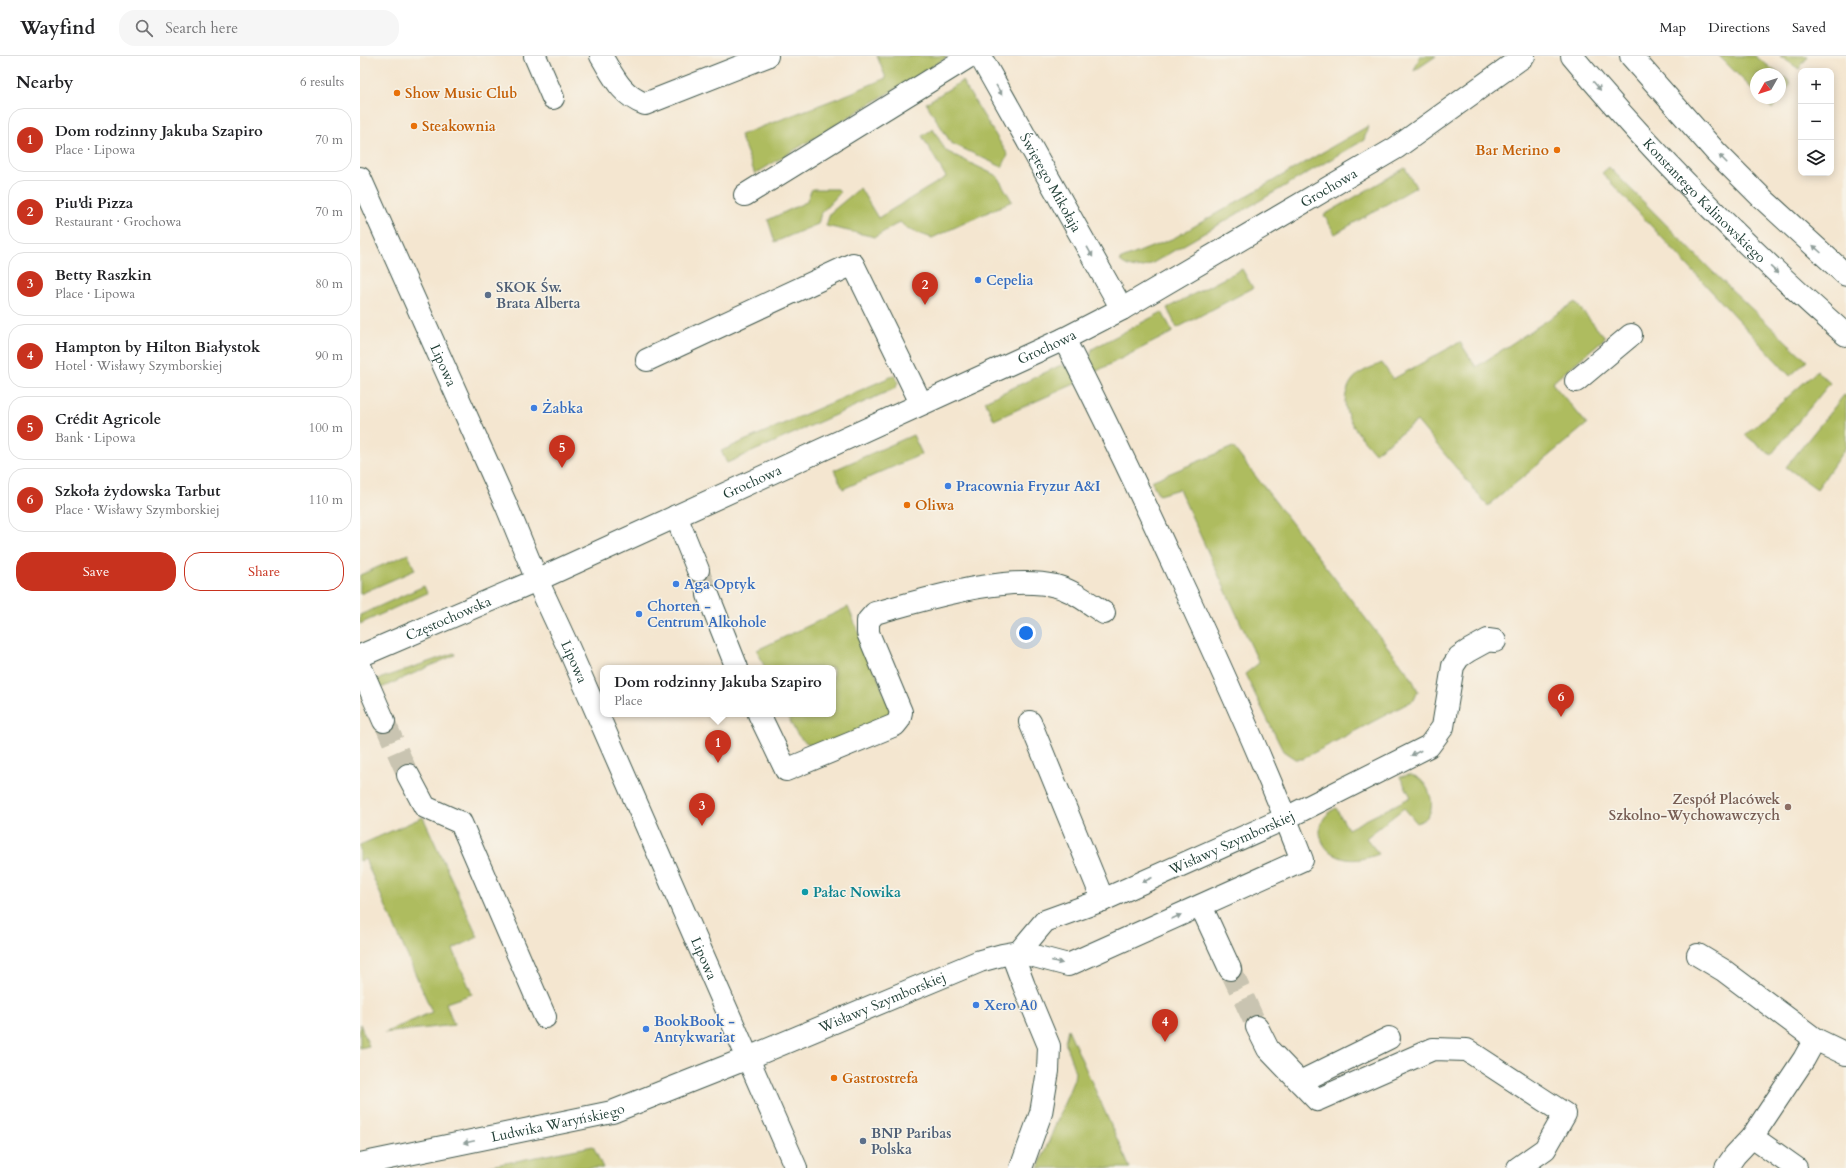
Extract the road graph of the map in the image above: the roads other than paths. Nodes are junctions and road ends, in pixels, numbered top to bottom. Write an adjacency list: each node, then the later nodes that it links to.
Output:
1 (535, 56): 9 (street)
2 (602, 56): 3 (street)
3 (767, 56)
4 (970, 56): 11 (street)
5 (980, 56): 13 (street, Świętego Mikołaja, one-way to 13)
6 (1524, 56): 13 (street, Grochowa)
7 (1572, 56): 15 (street, Konstantego Kalinowskiego, one-way to 15)
8 (1630, 56): 12 (street, one-way to 8)
9 (552, 98)
10 (360, 178): 22 (street, Lipowa)
11 (745, 195)
12 (1846, 275)
13 (1122, 309): 16 (street, Grochowa)
14 (1630, 335): 18 (street)
15 (1846, 335)
16 (1064, 339): 19 (street, Grochowa); 33 (street)
17 (647, 360): 19 (street)
18 (1576, 381)
19 (921, 403): 20 (street, Grochowa)
20 (676, 516): 21 (street); 22 (street, Grochowa)
21 (698, 570)
22 (537, 580): 26 (street, Częstochowska); 44 (street, Lipowa)
23 (708, 595): 27 (street)
24 (1104, 613): 29 (street)
25 (1495, 641): 33 (street, Wisławy Szymborskiej, one-way to 33)
26 (360, 656)
27 (736, 665)
28 (360, 666): 30 (street)
29 (760, 717)
30 (384, 722)
31 (1030, 722): 34 (street)
32 (408, 775): 39 (street)
33 (1286, 818): 34 (street, Wisławy Szymborskiej, one-way to 34); 35 (street, Wisławy Szymborskiej)
34 (1103, 900): 36 (street, Wisławy Szymborskiej)
35 (1200, 906): 36 (street, Wisławy Szymborskiej, one-way to 35); 38 (street)
36 (1016, 953): 44 (street, Wisławy Szymborskiej); 49 (street)
37 (1698, 955): 42 (street)
38 (1230, 969)
39 (545, 1017)
40 (1257, 1027): 45 (street)
41 (1389, 1038): 45 (street)
42 (1815, 1039): 43 (street); 46 (street)
43 (1846, 1054)
44 (748, 1058): 47 (street, Ludwika Waryńskiego, one-way to 47); 48 (street, Lipowa)
45 (1300, 1082): 50 (street)
46 (1752, 1136): 51 (street); 52 (street)
47 (360, 1164)
48 (796, 1168)
49 (1021, 1168)
50 (1518, 1168)
51 (1726, 1168)
52 (1796, 1168)

